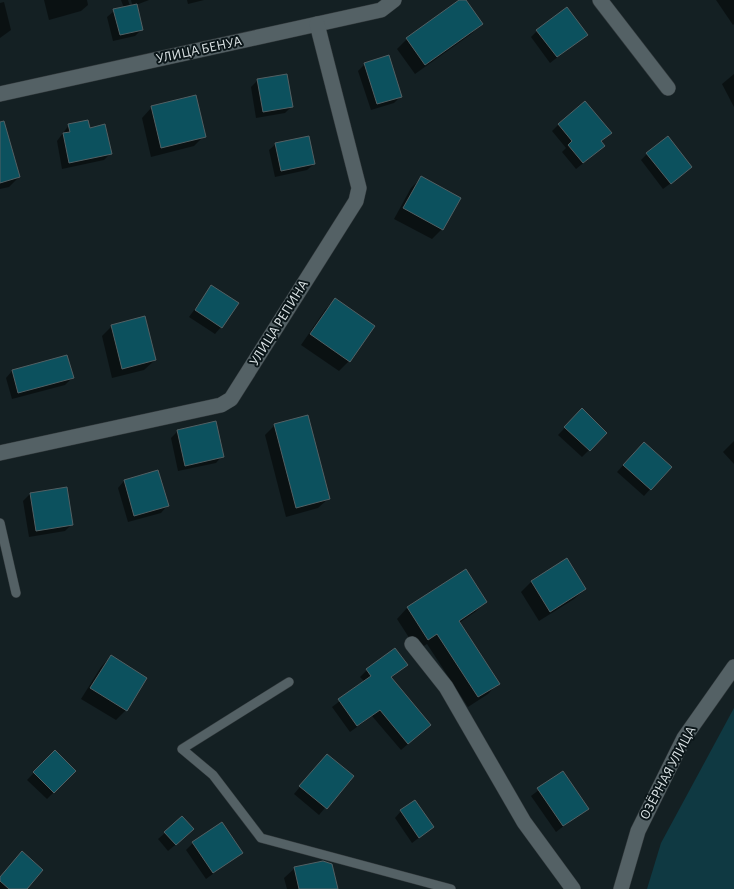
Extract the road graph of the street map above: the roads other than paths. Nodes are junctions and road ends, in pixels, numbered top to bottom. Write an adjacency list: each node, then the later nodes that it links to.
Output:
1 (394, 0): 3 (street, УЛИЦА БЕНУА)
2 (600, 0): 4 (street)
3 (317, 24): 5 (street, УЛИЦА БЕНУА); 6 (street, УЛИЦА РЕПИНА)
4 (668, 88)
5 (0, 94)
6 (0, 453)
7 (0, 523): 8 (lane)
8 (16, 593)
9 (412, 644): 13 (street)
10 (734, 666): 14 (street, ОЗЁРНАЯ УЛИЦА)
11 (289, 682): 12 (lane)
12 (451, 889)
13 (573, 889)
14 (621, 889)

